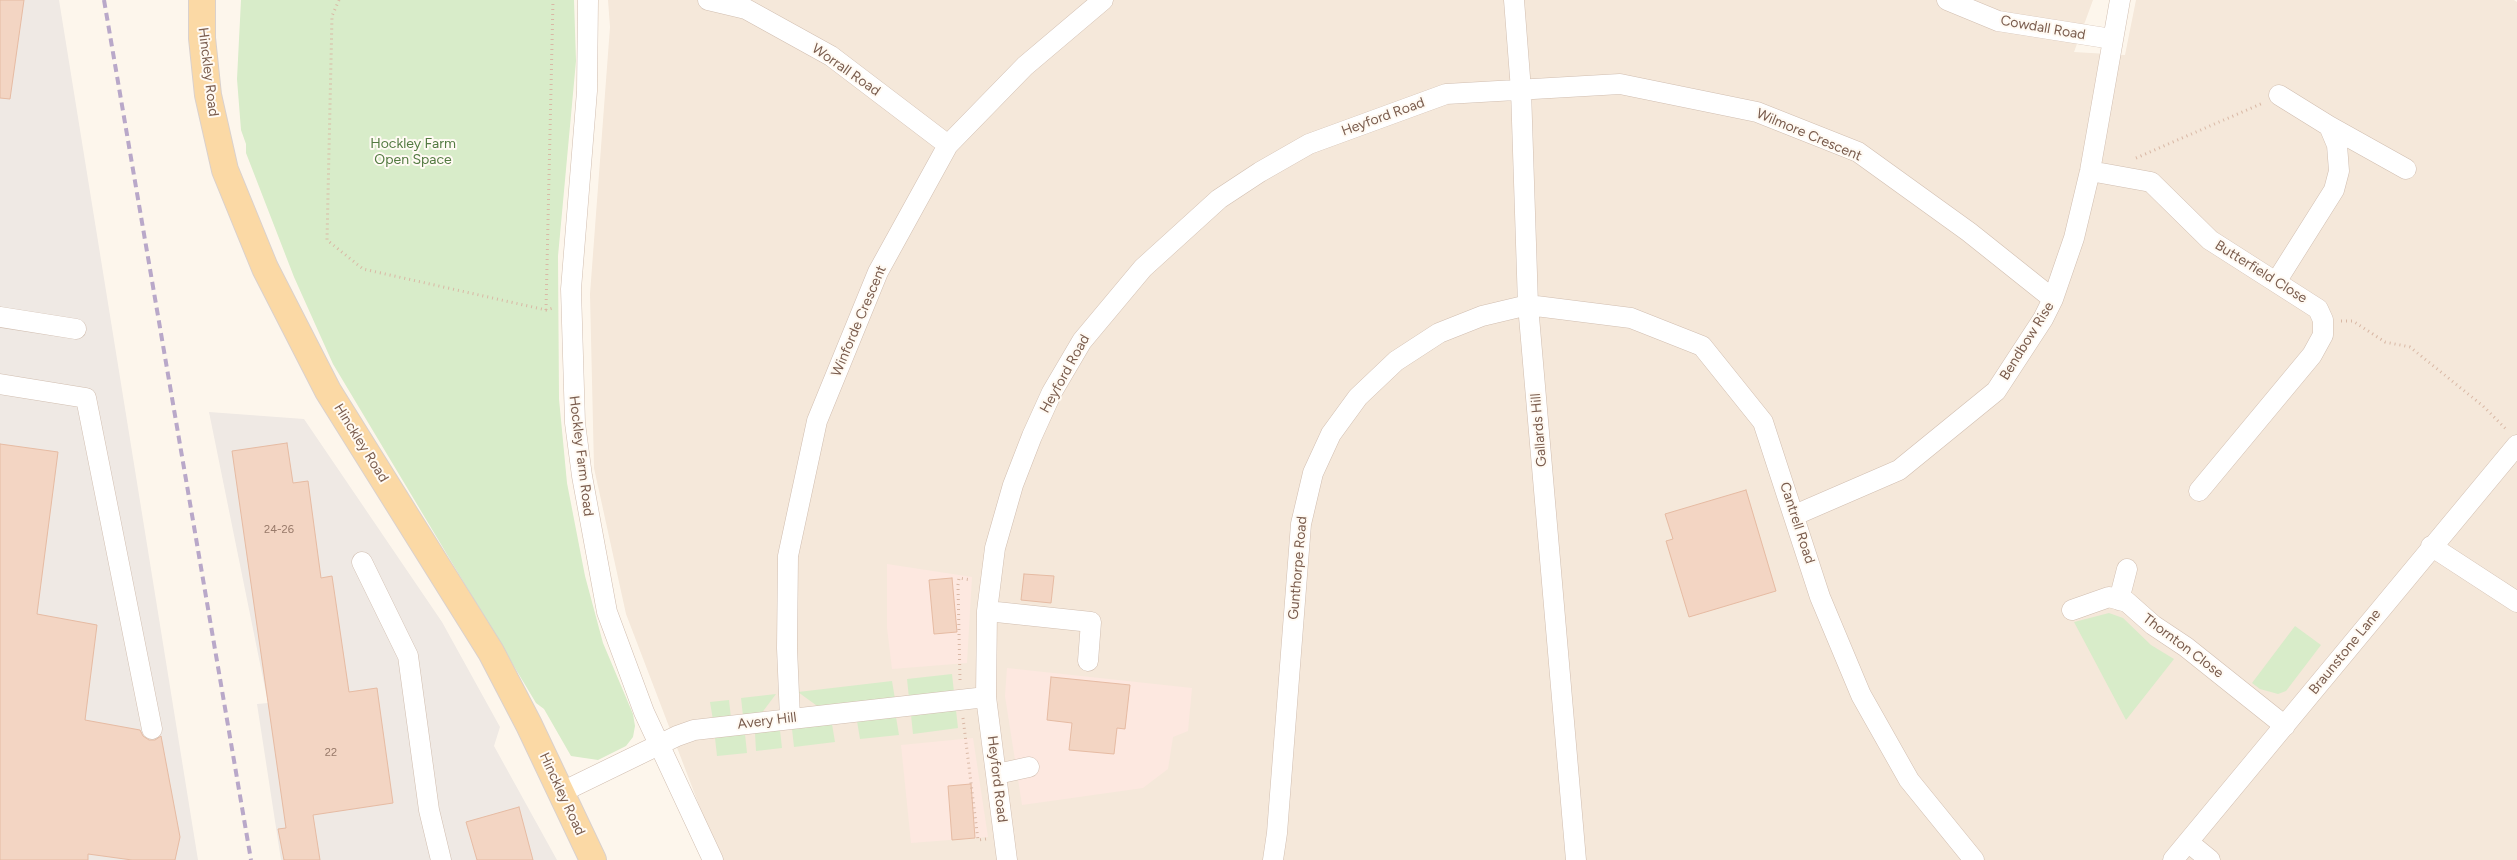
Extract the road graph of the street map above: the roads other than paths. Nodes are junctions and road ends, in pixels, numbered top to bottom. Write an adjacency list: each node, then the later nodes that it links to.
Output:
1 (202, 0): 40 (main road, Hinckley Road)
2 (588, 0): 37 (street, Hockley Farm Road)
3 (708, 0): 8 (street, Worrall Road)
4 (1103, 0): 13 (street, Winforde Crescent)
5 (1514, 0): 10 (street, Gallards Hill)
6 (1947, 0): 9 (street, Cowdall Road)
7 (2120, 0): 9 (street, Bendbow Rise)
8 (750, 5): 13 (street, Worrall Road)
9 (2112, 39): 15 (street, Bendbow Rise)
10 (1521, 90): 17 (street, Wilmore Crescent); 18 (street, Gallards Hill); 31 (street, Heyford Road)
11 (2279, 95): 12 (street)
12 (2329, 126): 14 (street); 16 (street)
13 (948, 145): 34 (street, Winforde Crescent)
14 (2406, 169)
15 (2090, 171): 16 (street, Butterfield Close); 17 (street, Bendbow Rise)
16 (2276, 282): 23 (street, Butterfield Close)
17 (2053, 299): 24 (street, Bendbow Rise)
18 (1528, 305): 24 (street, Cantrell Road); 46 (street, Gunthorpe Road); 47 (street, Gallards Hill)
19 (0, 317): 20 (street)
20 (76, 329)
21 (0, 384): 36 (street)
22 (2514, 439): 25 (street, Braunstone Lane)
23 (2199, 491)
24 (1795, 515): 48 (street, Cantrell Road)
25 (2431, 546): 29 (street); 35 (street, Braunstone Lane)
26 (362, 562): 42 (street)
27 (2127, 569): 28 (street)
28 (2119, 600): 30 (street); 35 (street, Thornton Close)
29 (2517, 602)
30 (2072, 610)
31 (987, 611): 32 (street); 33 (street, Heyford Road)
32 (1088, 661)
33 (986, 697): 34 (street, Avery Hill); 39 (street, Heyford Road)
34 (790, 718): 37 (street, Avery Hill)
35 (2285, 726): 41 (street, Braunstone Lane)
36 (152, 729)
37 (659, 744): 40 (street, Avery Hill); 44 (street, Hockley Farm Road)
38 (1029, 767): 39 (street)
39 (997, 774): 45 (street, Heyford Road)
40 (562, 792): 43 (main road, Hinckley Road)
41 (2188, 842): 49 (street, Braunstone Lane); 50 (street)
42 (441, 860)
43 (593, 860)
44 (712, 860)
45 (1007, 860)
46 (1272, 860)
47 (1576, 860)
48 (1974, 860)
49 (2173, 860)
50 (2210, 860)

